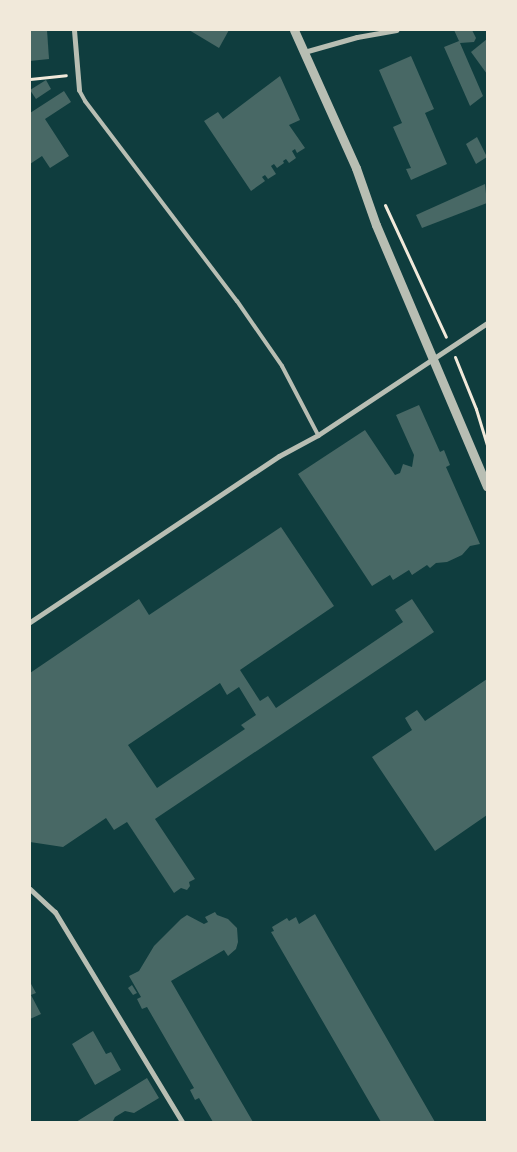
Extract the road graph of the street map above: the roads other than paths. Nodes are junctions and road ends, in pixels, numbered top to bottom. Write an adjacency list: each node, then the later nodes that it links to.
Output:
1 (74, 30): 5 (street)
2 (294, 30): 4 (street)
3 (396, 30): 4 (street)
4 (304, 52): 7 (street)
5 (79, 90): 8 (lane)
6 (487, 323): 7 (street)
7 (434, 358): 8 (street); 9 (street)
8 (318, 435): 10 (street)
9 (487, 486)
10 (30, 622)
11 (30, 889): 12 (street)
12 (182, 1122)

